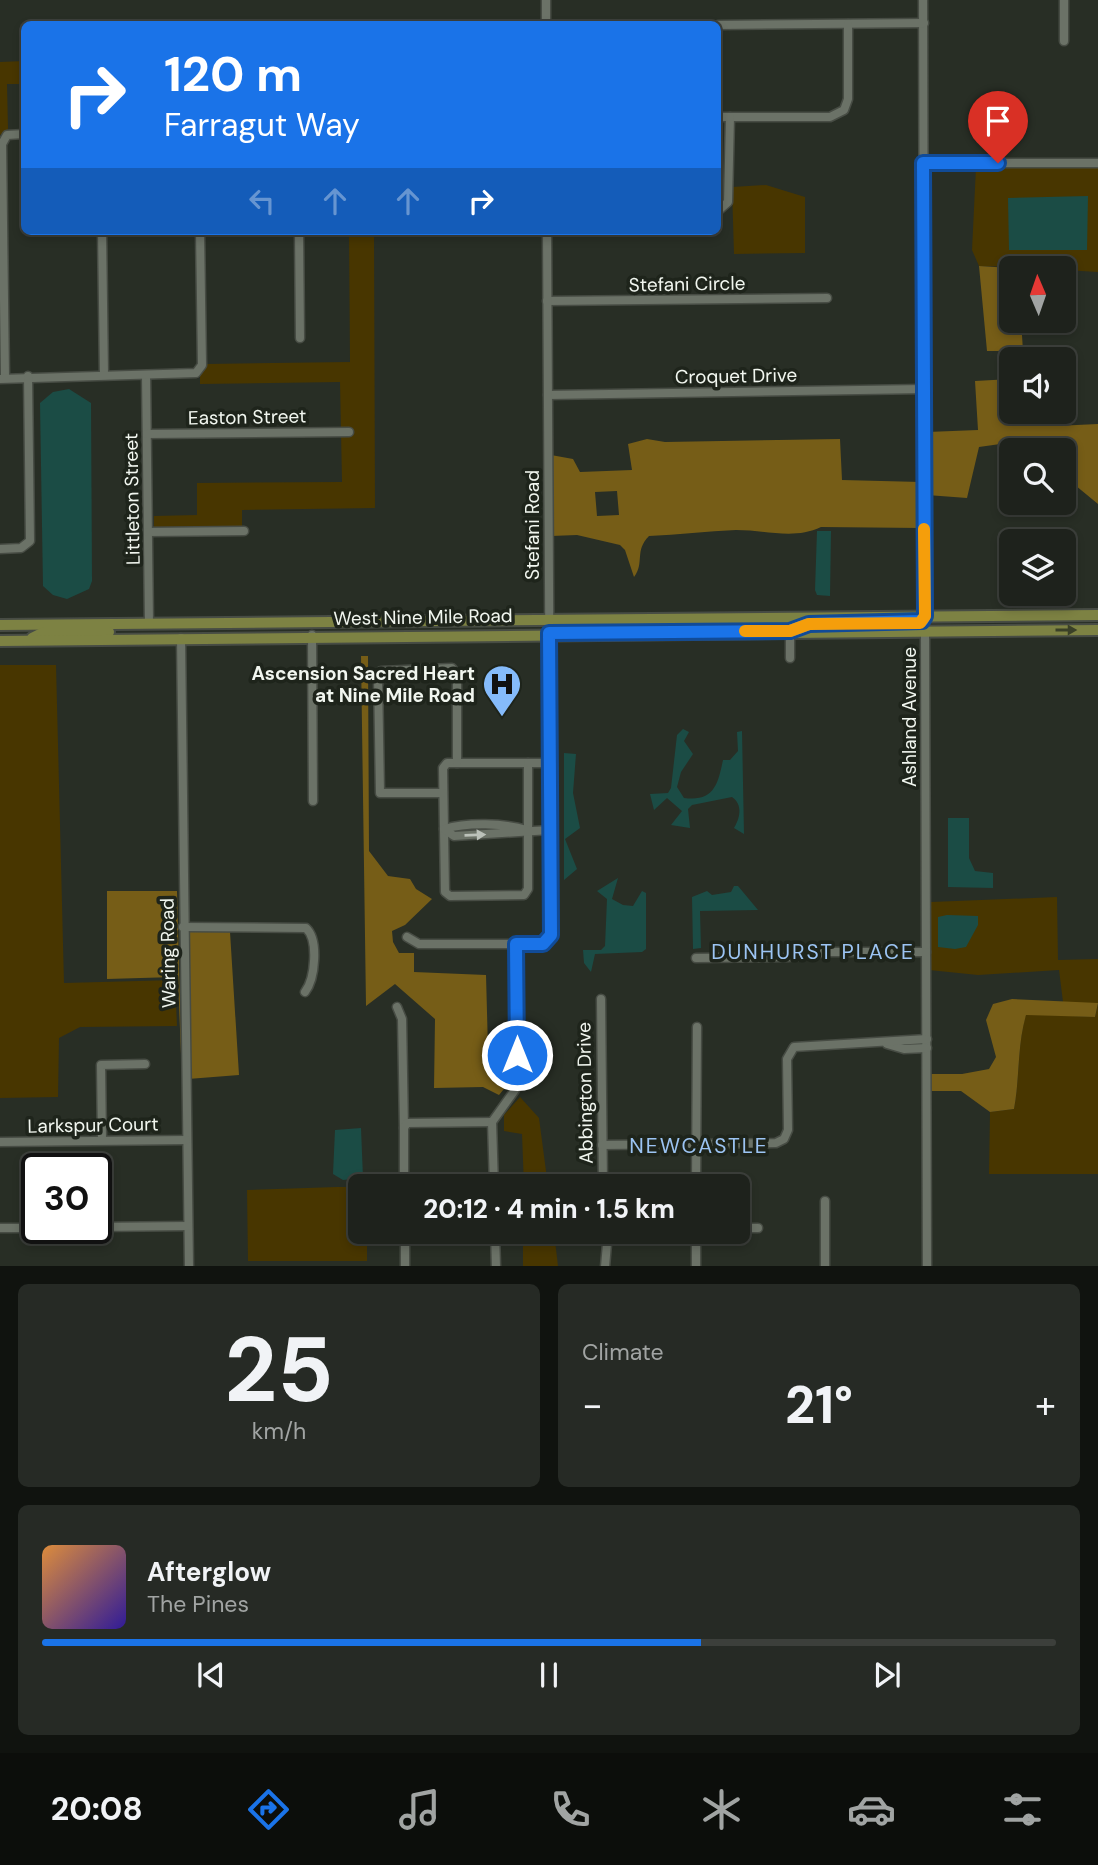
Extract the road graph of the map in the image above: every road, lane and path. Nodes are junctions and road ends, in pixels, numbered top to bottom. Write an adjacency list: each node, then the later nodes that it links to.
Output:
1 (546, 0): 4 (street)
2 (923, 0): 5 (street, Ashland Avenue)
3 (1064, 0): 8 (street)
4 (546, 21)
5 (923, 23): 6 (street); 12 (street, Ashland Avenue)
6 (848, 24): 7 (street); 10 (street)
7 (721, 26)
8 (1064, 41)
9 (721, 117): 10 (street)
10 (730, 117): 14 (street)
11 (21, 134): 15 (street)
12 (923, 163): 13 (street); 27 (street, Ashland Avenue)
13 (1098, 163)
14 (721, 208)
15 (1, 216): 26 (street)
16 (102, 235): 23 (street)
17 (200, 235): 24 (street)
18 (299, 235): 22 (street)
19 (547, 235): 21 (street, Stefani Road)
20 (827, 298): 21 (street, Stefani Circle)
21 (547, 301): 28 (street, Stefani Road)
22 (300, 338)
23 (104, 375): 24 (street); 25 (street)
24 (146, 375): 30 (street, Littleton Street)
25 (28, 376): 26 (street); 33 (street)
26 (2, 377)
27 (924, 389): 28 (street, Croquet Drive); 36 (street, Ashland Avenue)
28 (548, 395): 38 (street, Stefani Road)
29 (349, 432): 30 (street, Easton Street)
30 (147, 434): 32 (street, Littleton Street)
31 (244, 531): 32 (street)
32 (148, 533): 40 (street, Littleton Street)
33 (0, 549)
34 (1064, 615): 35 (main road, West Nine Mile Road); 36 (main road, West Nine Mile Road); 44 (main road)
35 (1098, 615)
36 (925, 616): 37 (main road, West Nine Mile Road); 43 (main road); 44 (street, Ashland Avenue)
37 (683, 618): 38 (main road, West Nine Mile Road); 45 (main road)
38 (548, 620): 39 (main road, West Nine Mile Road); 45 (street, Stefani Road); 47 (main road)
39 (300, 622): 40 (main road, West Nine Mile Road); 48 (main road)
40 (149, 624): 41 (main road, West Nine Mile Road); 49 (main road)
41 (3, 627)
42 (1098, 630): 44 (main road, West Nine Mile Road, one-way to 42)
43 (790, 631): 44 (main road, West Nine Mile Road); 45 (main road, West Nine Mile Road); 51 (street)
44 (925, 631): 63 (street, Ashland Avenue)
45 (549, 633): 47 (main road, West Nine Mile Road); 52 (street, Stefani Road)
46 (312, 635): 47 (main road, West Nine Mile Road); 48 (main road, West Nine Mile Road); 56 (street)
47 (417, 635)
48 (181, 638): 49 (main road, West Nine Mile Road); 60 (street, Waring Road)
49 (26, 640): 50 (main road, West Nine Mile Road)
50 (0, 641)
51 (790, 658)
52 (550, 762): 54 (street); 59 (street, Stefani Road)
53 (457, 763): 54 (street); 55 (street); 55 (street)
54 (528, 763): 58 (street)
55 (443, 793): 57 (street)
56 (313, 801)
57 (444, 829): 58 (street); 58 (street)
58 (527, 830): 59 (street)
59 (550, 830): 62 (street, Stefani Road)
60 (183, 927): 65 (street); 74 (street, Waring Road)
61 (407, 937): 62 (street)
62 (516, 944): 71 (street)
63 (926, 952): 64 (street); 69 (street, Ashland Avenue)
64 (696, 958)
65 (305, 992)
66 (601, 999): 77 (street, Abbington Drive)
67 (397, 1007): 72 (street)
68 (697, 1027): 76 (street)
69 (927, 1043): 76 (street); 99 (street, Ashland Avenue)
70 (145, 1064): 73 (street)
71 (493, 1125): 72 (street); 79 (street)
72 (404, 1128): 78 (street)
73 (102, 1140): 74 (street, Larkspur Court); 75 (street, Larkspur Court)
74 (186, 1140): 83 (street, Waring Road)
75 (0, 1142)
76 (695, 1144): 77 (street); 81 (street)
77 (602, 1145): 80 (street, Abbington Drive)
78 (404, 1174)
79 (494, 1174)
80 (603, 1174)
81 (695, 1174)
82 (825, 1201): 98 (street)
83 (188, 1226): 84 (street); 93 (street, Waring Road)
84 (112, 1227)
85 (0, 1228): 86 (street)
86 (21, 1228)
87 (750, 1228): 88 (street)
88 (758, 1228)
89 (405, 1244): 94 (street)
90 (495, 1244): 95 (street)
91 (607, 1244): 96 (street)
92 (696, 1244): 97 (street)
93 (189, 1266)
94 (405, 1266)
95 (496, 1266)
96 (605, 1266)
97 (696, 1266)
98 (825, 1266)
99 (927, 1266)

